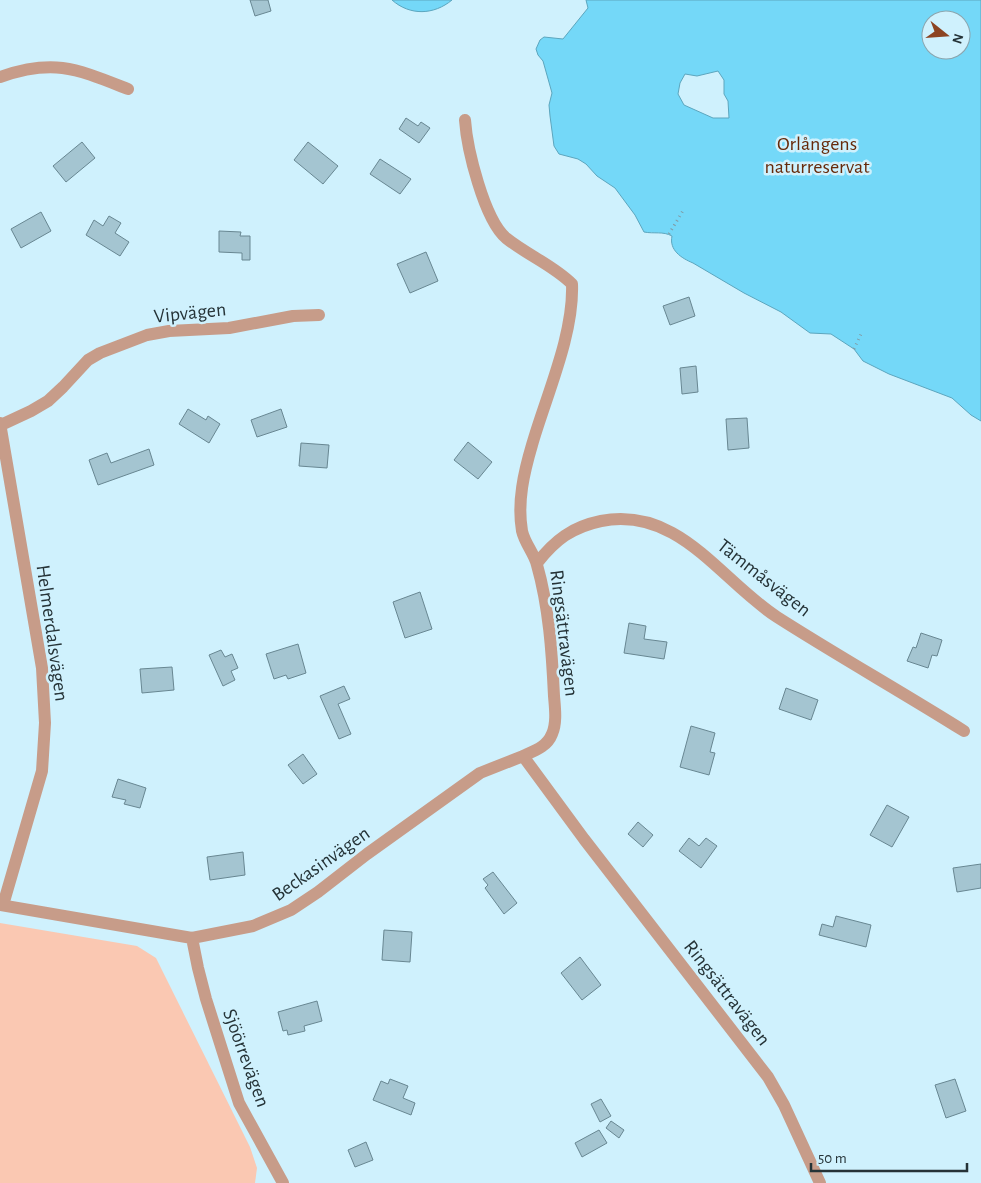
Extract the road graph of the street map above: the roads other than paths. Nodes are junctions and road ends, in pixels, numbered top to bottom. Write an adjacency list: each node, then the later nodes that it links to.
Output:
1 (0, 77): 2 (street)
2 (128, 89)
3 (465, 120): 6 (street, Ringsättravägen)
4 (319, 315): 5 (street, Vipvägen)
5 (0, 424): 9 (street, Helmerdalsvägen)
6 (537, 563): 7 (street, Tämmåsvägen); 8 (street, Ringsättravägen)
7 (964, 731)
8 (523, 756): 10 (street, Beckasinvägen); 12 (street, Ringsättravägen)
9 (2, 905): 10 (street, Beckasinvägen)
10 (192, 938): 11 (street, Sjöörrevägen)
11 (284, 1183)
12 (820, 1183)

